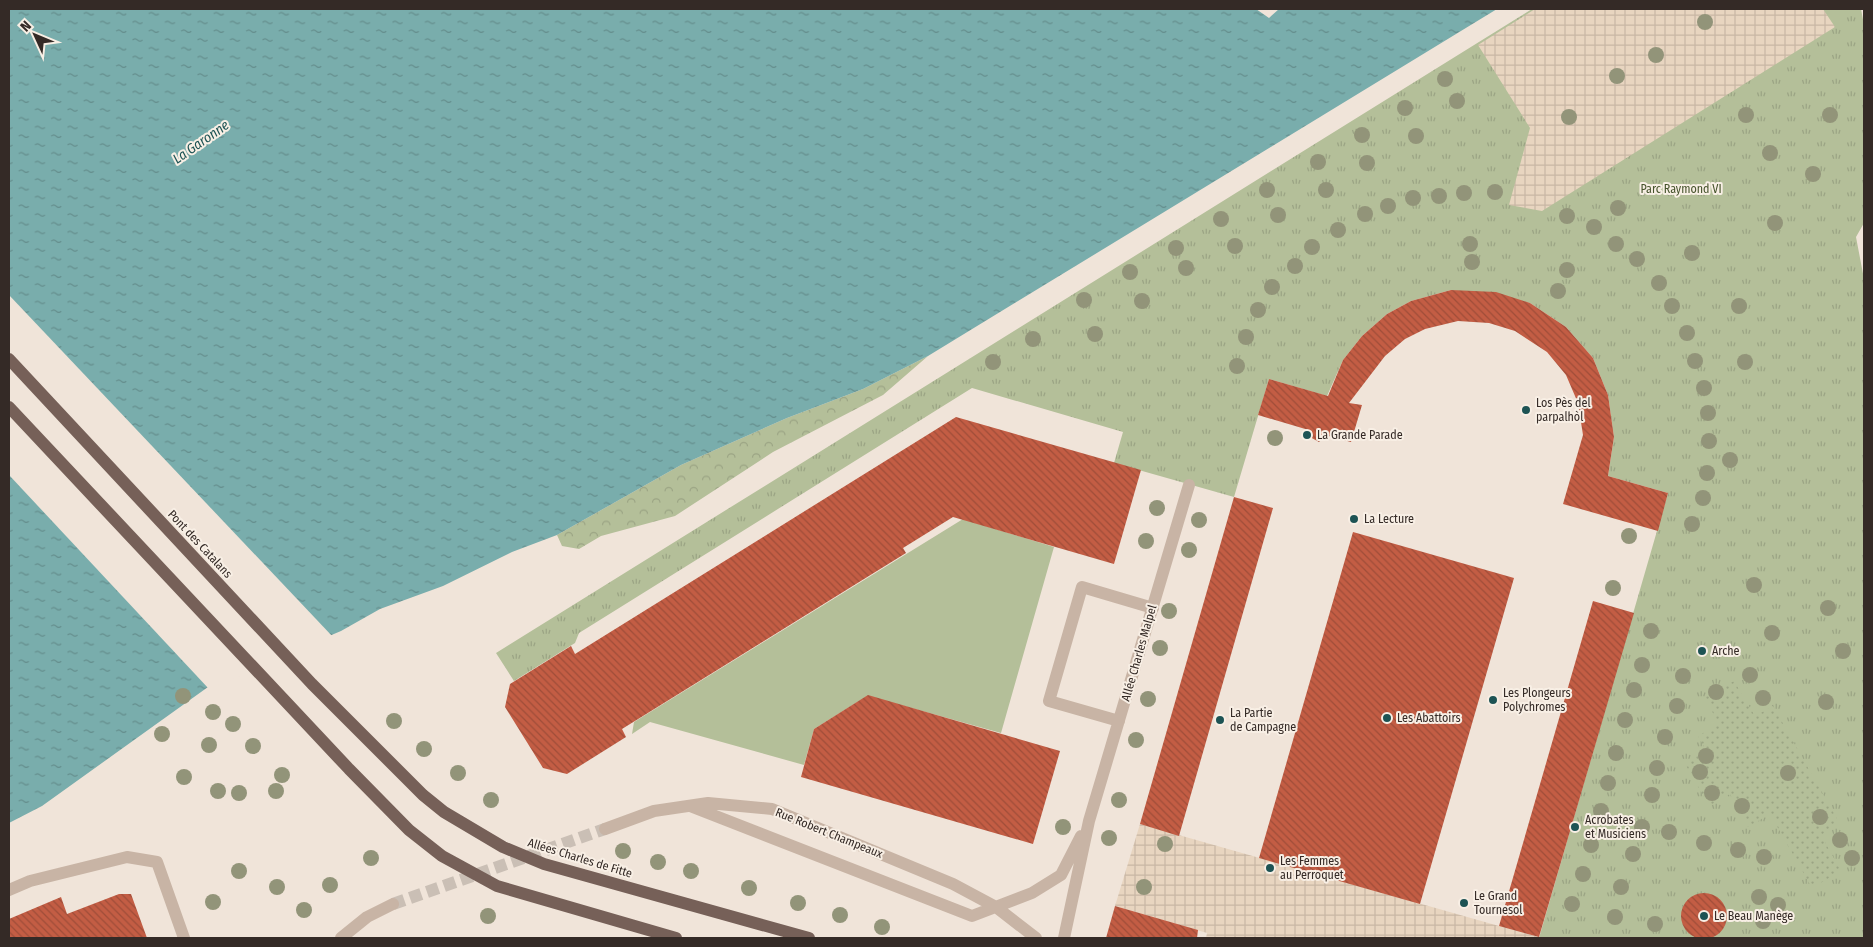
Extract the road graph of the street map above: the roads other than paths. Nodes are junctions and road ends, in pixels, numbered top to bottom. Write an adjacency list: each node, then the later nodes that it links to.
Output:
1 (9, 359): 6 (main road, Pont des Catalans)
2 (9, 407): 15 (main road)
3 (1189, 485): 4 (street, Allée Charles Malpel)
4 (1152, 608): 5 (street, Allée Charles Malpel); 5 (street)
5 (1119, 721): 8 (street, Allée Charles Malpel)
6 (374, 746): 16 (main road, Allées Charles de Fitte)
7 (688, 805): 9 (street, Rue Robert Champeaux); 12 (street, Rue Robert Champeaux); 12 (street, Allée Charles Malpel)
8 (1089, 821): 12 (street, Allée Charles Malpel); 18 (street, Allée Charles Malpel)
9 (605, 829)
10 (9, 890): 13 (street)
11 (393, 904): 14 (street)
12 (996, 907): 17 (street, Rue Robert Champeaux)
13 (184, 938)
14 (341, 938)
15 (676, 938)
16 (809, 938)
17 (1036, 938)
18 (1064, 938)

